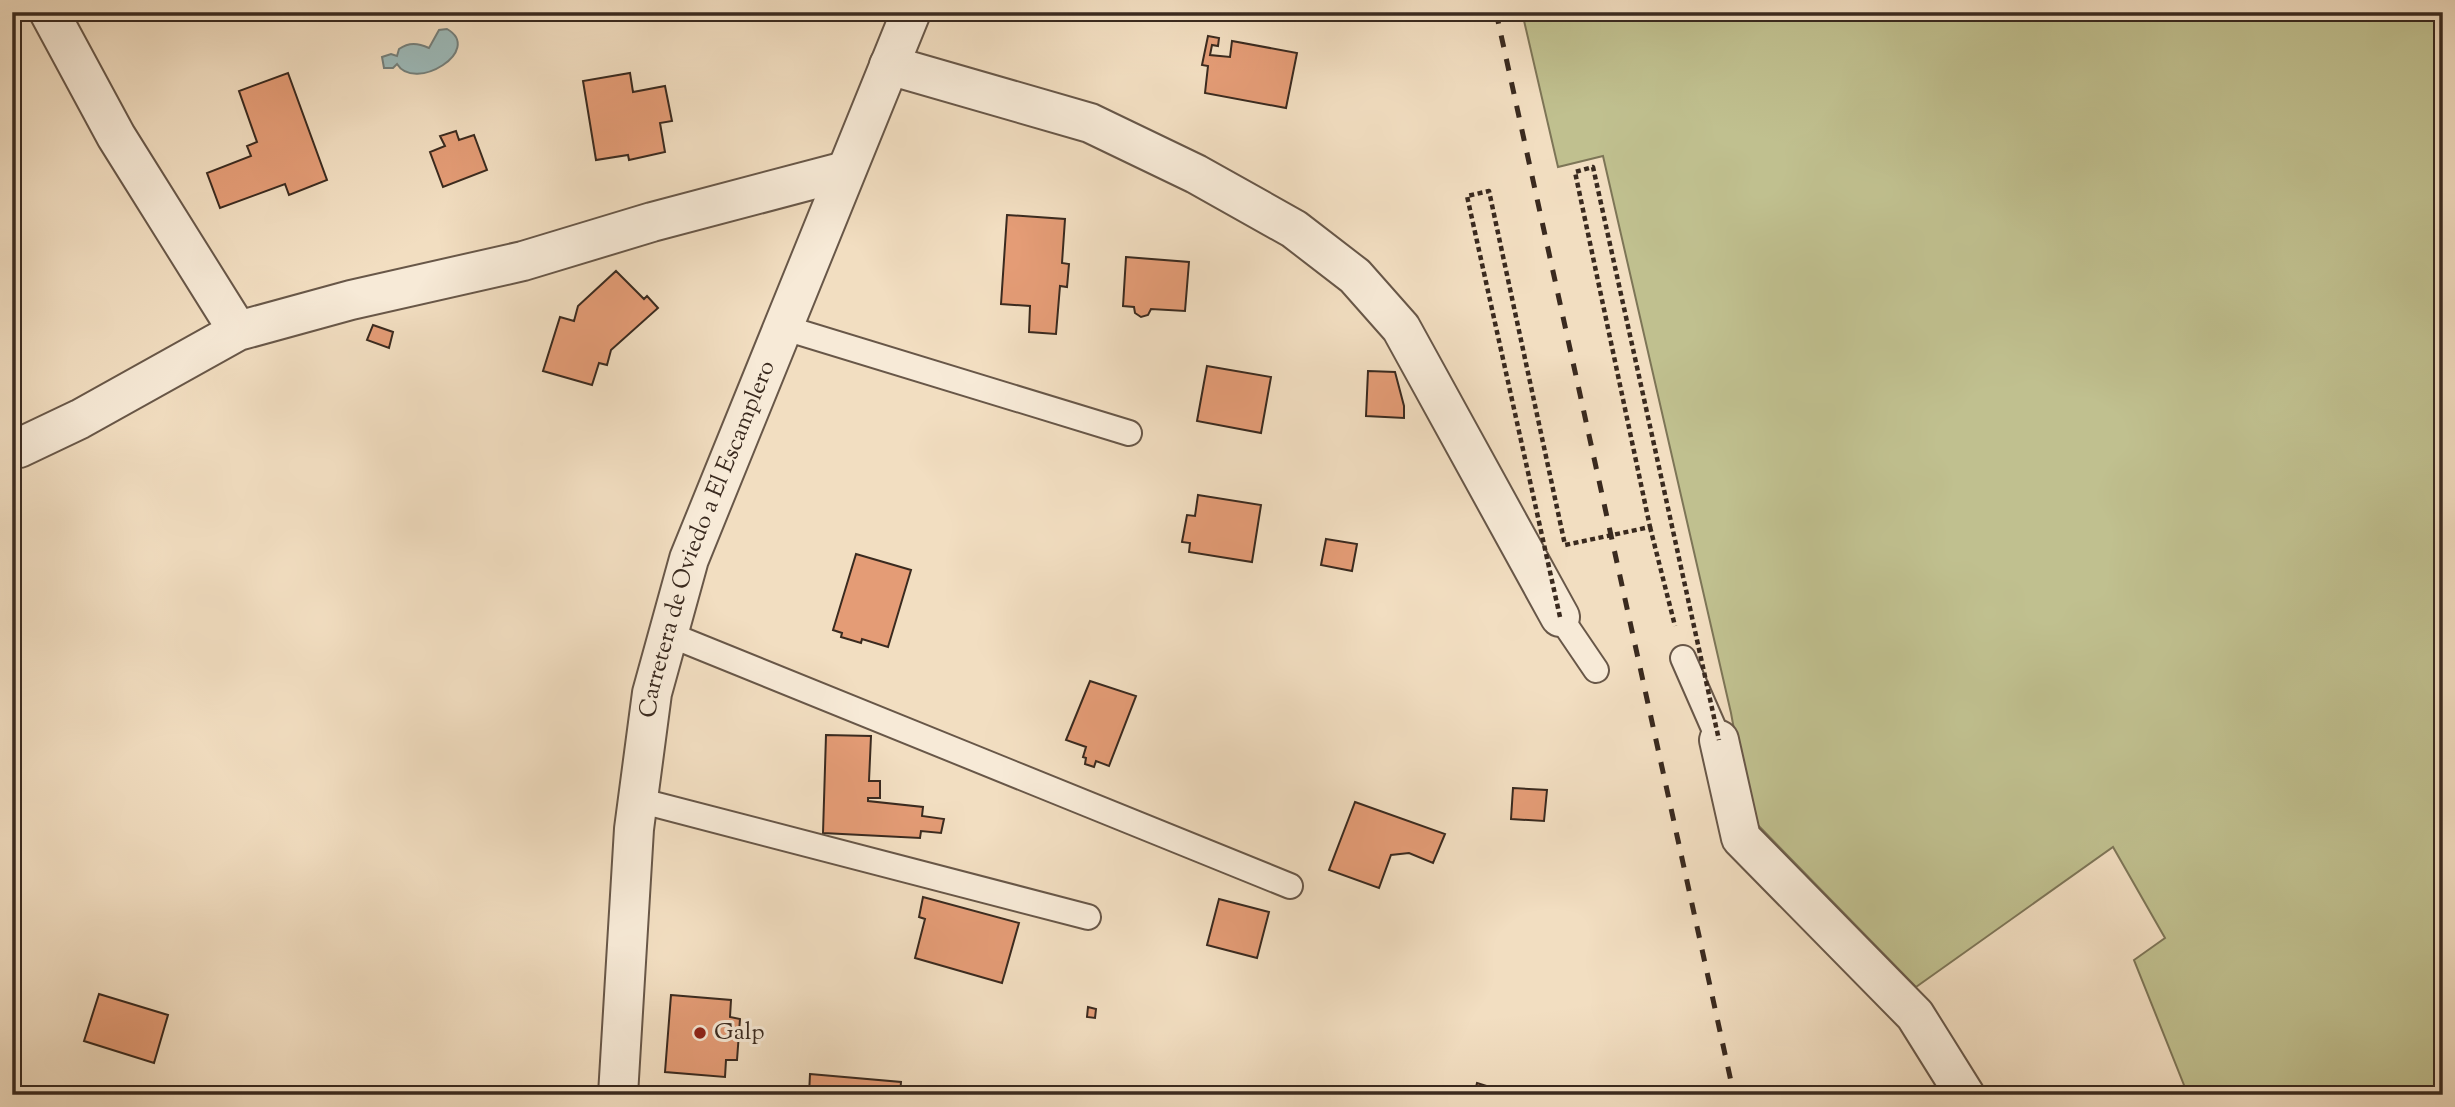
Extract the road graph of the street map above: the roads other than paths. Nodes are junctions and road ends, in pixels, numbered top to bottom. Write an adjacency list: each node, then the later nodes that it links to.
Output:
1 (49, 12): 6 (street)
2 (911, 12): 3 (street, Carretera de Oviedo a El Escamplero)
3 (888, 65): 4 (street, Carretera de Oviedo a El Escamplero); 9 (street)
4 (845, 171): 5 (street, Carretera de Oviedo a El Escamplero); 6 (street)
5 (782, 327): 7 (lane); 10 (street, Carretera de Oviedo a El Escamplero)
6 (238, 331): 8 (street)
7 (1129, 433)
8 (12, 448)
9 (1560, 617): 12 (lane)
10 (668, 634): 14 (street, Carretera de Oviedo a El Escamplero); 15 (lane)
11 (1683, 658): 13 (lane)
12 (1596, 670)
13 (1719, 740): 18 (street)
14 (638, 800): 16 (lane); 17 (street, Carretera de Oviedo a El Escamplero)
15 (1290, 886)
16 (1088, 917)
17 (618, 1095)
18 (1965, 1095)

